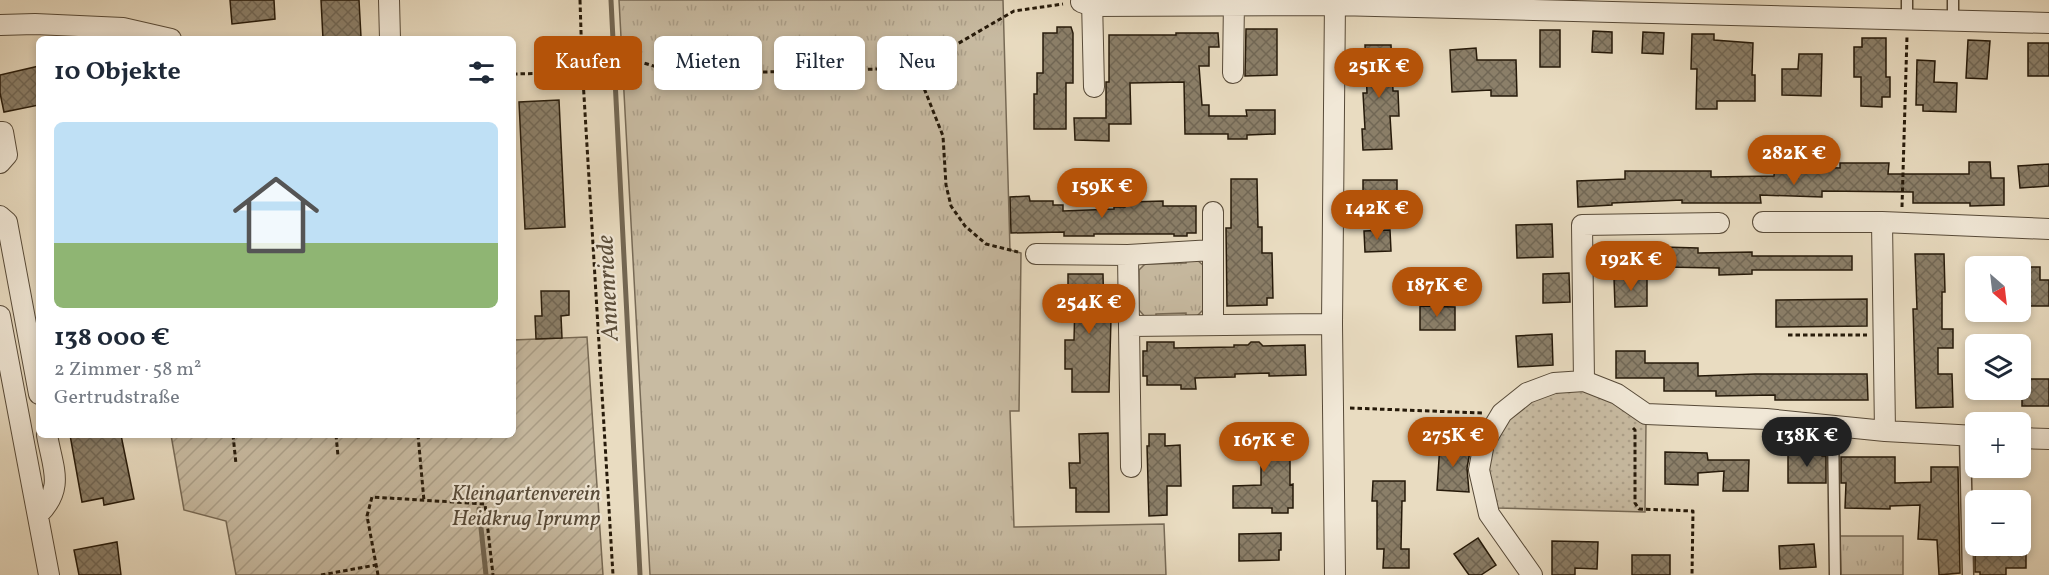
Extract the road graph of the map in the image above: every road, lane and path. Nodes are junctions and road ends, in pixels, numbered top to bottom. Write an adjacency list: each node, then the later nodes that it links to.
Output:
1 (389, 0): 14 (street)
2 (580, 0): 15 (path)
3 (1953, 0): 9 (lane)
4 (1088, 3): 5 (street); 22 (street)
5 (1234, 3): 6 (street); 19 (street)
6 (1335, 3): 8 (street); 39 (street)
7 (1047, 6): 16 (path)
8 (1907, 10): 9 (street); 32 (path)
9 (1953, 21): 10 (street)
10 (2049, 23)
11 (0, 25): 12 (street)
12 (108, 33): 13 (street)
13 (158, 36)
14 (390, 36)
15 (581, 36)
16 (957, 44)
17 (642, 62): 18 (path)
18 (877, 69)
19 (1233, 73)
20 (516, 74): 21 (path)
21 (534, 74)
22 (1094, 87)
23 (584, 90): 68 (path)
24 (925, 90): 35 (path)
25 (0, 132): 26 (street)
26 (0, 163)
27 (1213, 212): 34 (street)
28 (0, 216): 43 (street)
29 (1719, 222): 44 (street)
30 (1763, 222): 31 (street)
31 (1882, 222): 32 (street); 42 (street)
32 (1902, 223): 33 (street)
33 (2049, 229)
34 (1213, 250): 36 (street); 38 (street)
35 (1036, 254): 36 (street)
36 (1128, 255): 40 (street)
37 (0, 316): 62 (street)
38 (1213, 324): 39 (street); 40 (street)
39 (1332, 324): 45 (street)
40 (1130, 326): 59 (street)
41 (1788, 335): 42 (path)
42 (1883, 335): 49 (street)
43 (36, 378)
44 (1584, 381): 46 (street); 47 (street)
45 (1333, 408): 47 (path); 69 (street)
46 (1639, 409): 48 (street); 71 (path)
47 (1502, 413): 70 (street)
48 (1833, 426): 49 (street); 72 (lane)
49 (1885, 431): 50 (street)
50 (1965, 435)
51 (48, 438): 62 (street)
52 (233, 438): 58 (path)
53 (336, 438): 57 (path)
54 (418, 438): 61 (path)
55 (2031, 438): 56 (street)
56 (2049, 439)
57 (338, 456)
58 (236, 464)
59 (1131, 467)
60 (1969, 478): 73 (lane)
61 (424, 501): 63 (path); 67 (path)
62 (38, 515): 64 (street)
63 (376, 565): 65 (path); 66 (path)
64 (49, 575)
65 (321, 575)
66 (378, 575)
67 (493, 575)
68 (613, 575)
69 (1335, 575)
70 (1532, 575)
71 (1692, 575)
72 (1835, 575)
73 (1968, 575)

